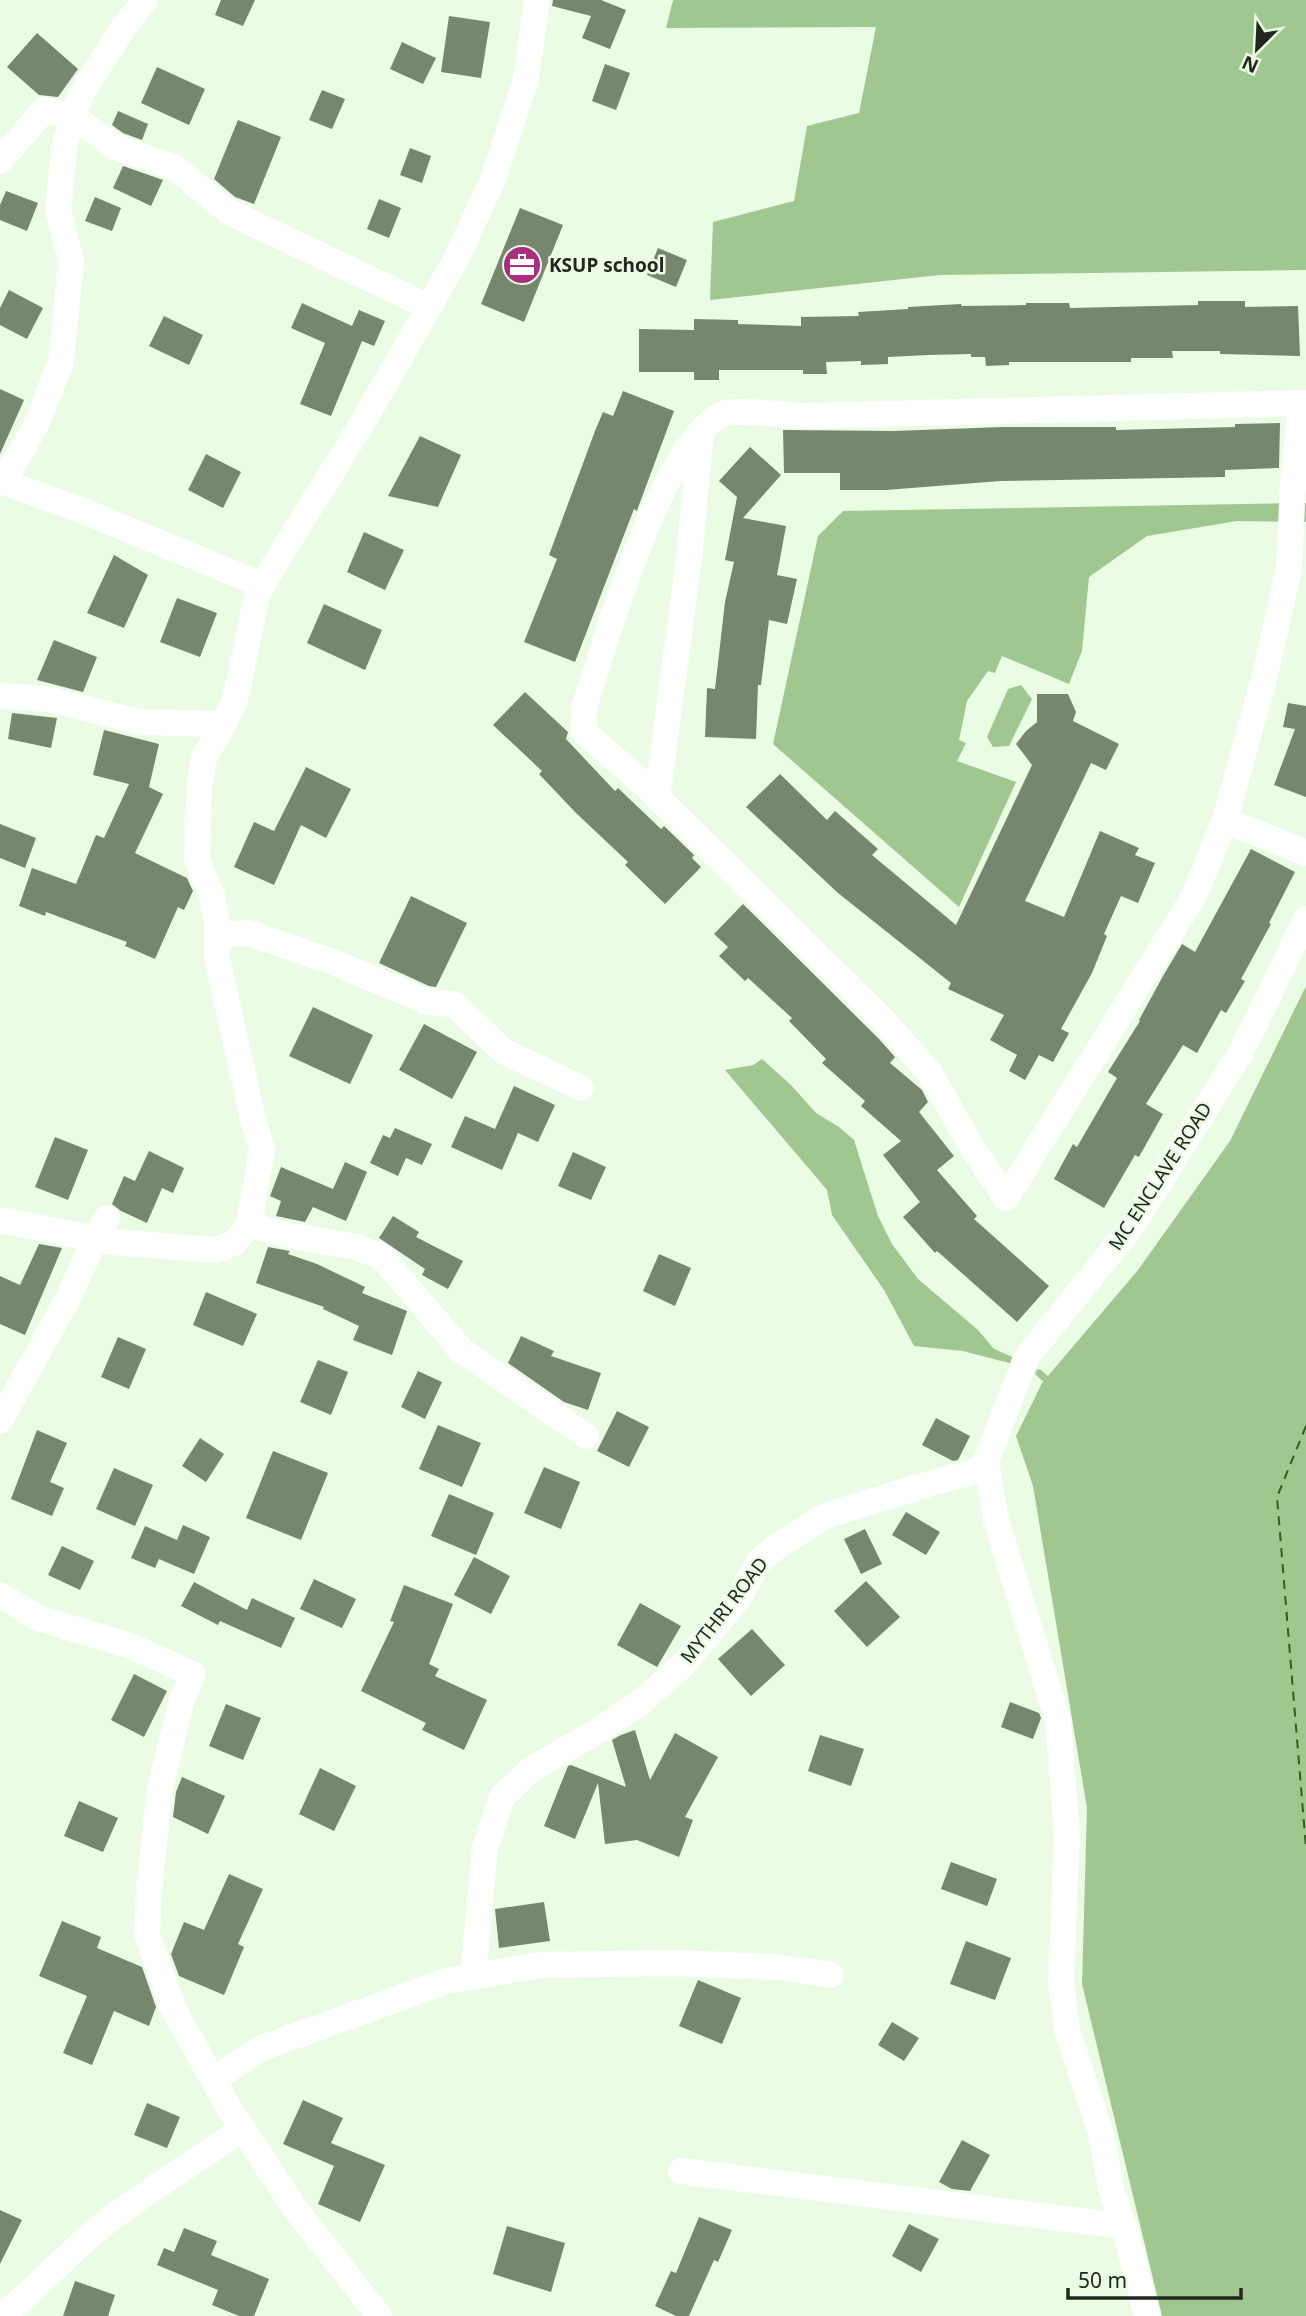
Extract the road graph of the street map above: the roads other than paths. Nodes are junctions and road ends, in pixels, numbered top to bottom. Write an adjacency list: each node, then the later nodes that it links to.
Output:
1 (145, 0): 3 (street)
2 (537, 0): 5 (street)
3 (74, 117): 4 (street); 5 (street); 8 (street)
4 (0, 162)
5 (429, 307): 9 (street)
6 (1304, 403): 7 (street); 13 (street)
7 (702, 429): 12 (street); 12 (street)
8 (1, 481): 9 (street)
9 (262, 585): 11 (street)
10 (0, 696): 11 (street)
11 (225, 724): 16 (street)
12 (657, 798): 13 (street)
13 (1225, 820): 14 (street)
14 (1306, 853)
15 (1306, 919): 23 (street, MC ENCLAVE ROAD)
16 (217, 935): 17 (street); 19 (street)
17 (581, 1088)
18 (0, 1220): 20 (street)
19 (249, 1225): 20 (street); 22 (street)
20 (101, 1228): 21 (street)
21 (0, 1421)
22 (586, 1436)
23 (986, 1465): 26 (street, MYTHRI ROAD); 30 (street)
24 (0, 1595): 27 (street)
25 (831, 1975): 26 (street)
26 (473, 1977): 27 (street)
27 (213, 2080): 28 (street)
28 (242, 2129): 31 (street); 32 (street)
29 (681, 2171): 30 (street)
30 (1124, 2227): 33 (street)
31 (2, 2316)
32 (379, 2316)
33 (1147, 2316)

